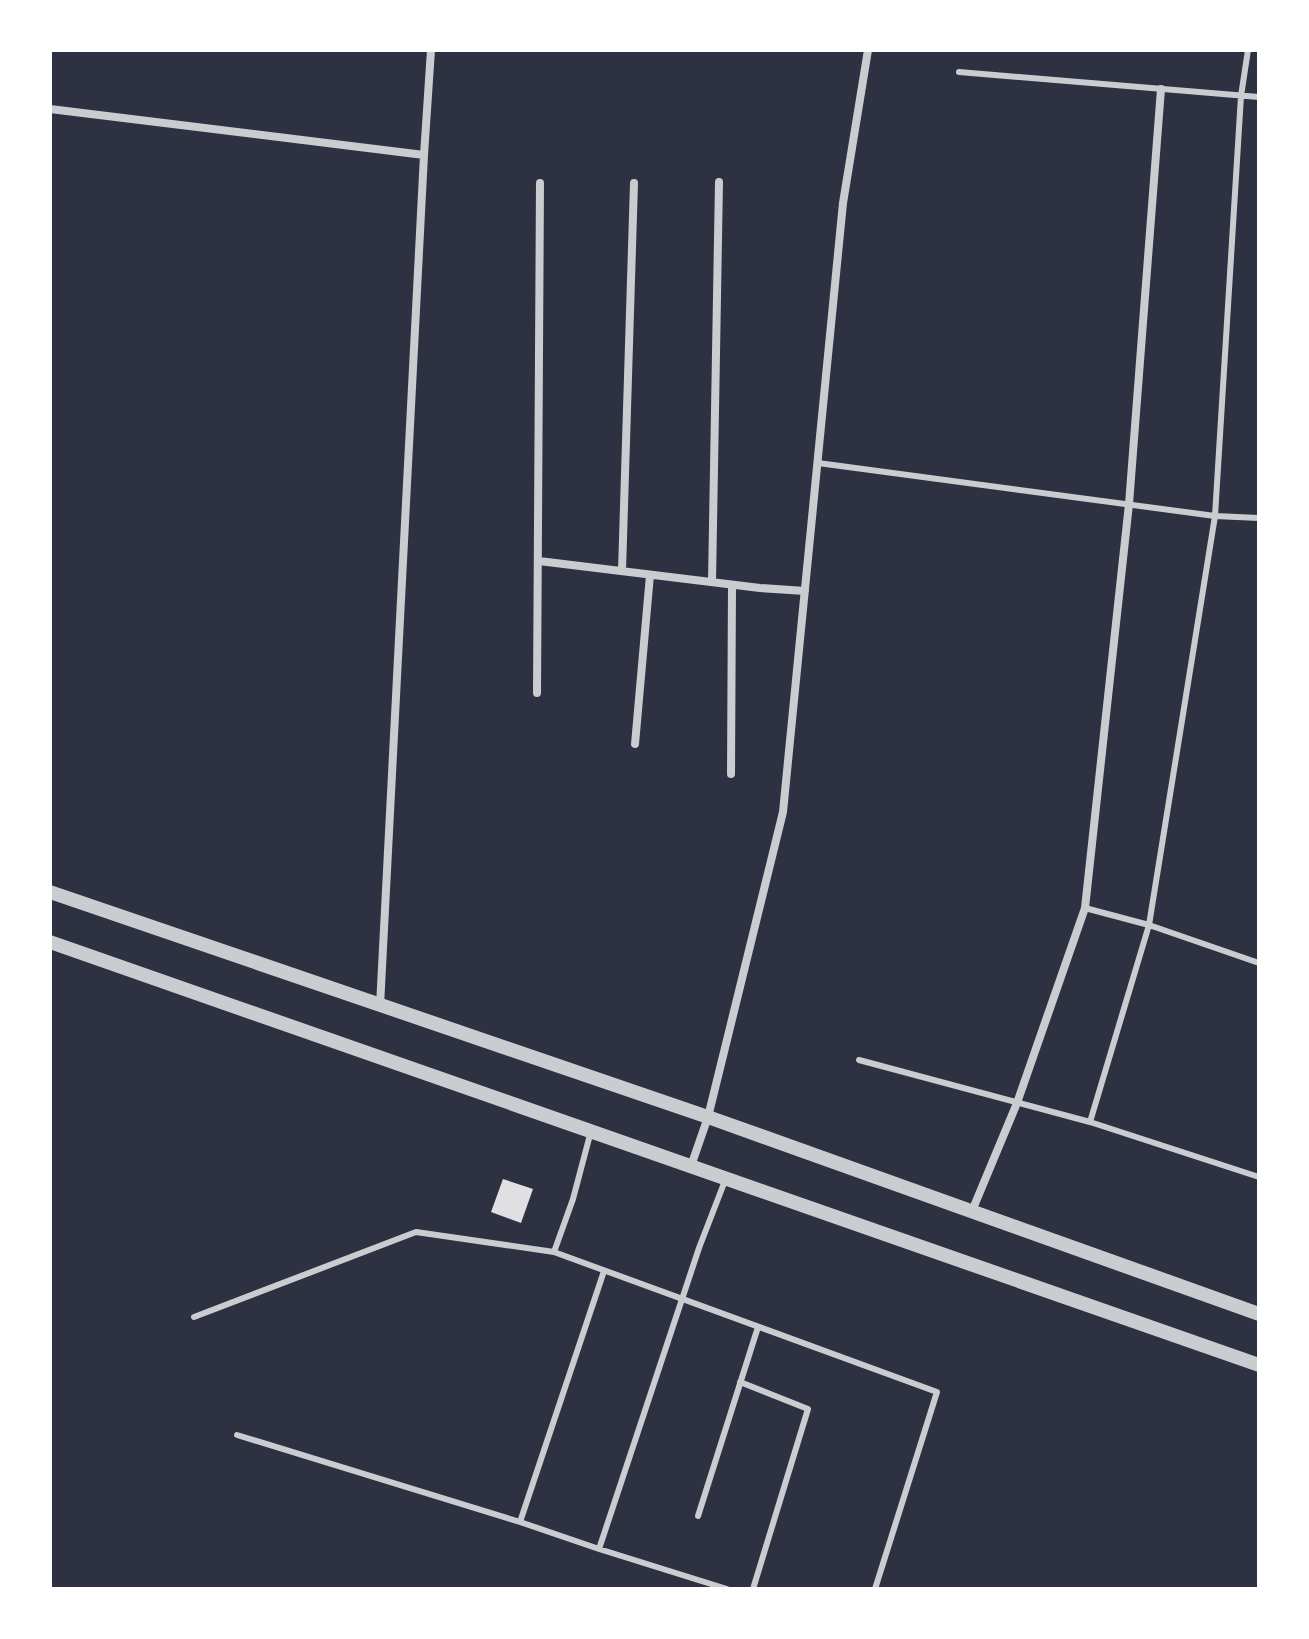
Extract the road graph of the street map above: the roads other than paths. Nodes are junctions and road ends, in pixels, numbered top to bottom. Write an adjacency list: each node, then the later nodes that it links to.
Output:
1 (431, 50): 9 (street)
2 (868, 50): 13 (street)
3 (1248, 50): 6 (lane)
4 (959, 72): 5 (lane)
5 (1161, 89): 6 (lane); 14 (street)
6 (1241, 96): 7 (lane); 15 (lane)
7 (1259, 97)
8 (50, 109): 9 (street)
9 (424, 155): 31 (street)
10 (719, 182): 20 (street)
11 (540, 183): 17 (street)
12 (634, 183): 18 (street)
13 (818, 463): 14 (lane); 22 (street)
14 (1129, 504): 15 (lane); 27 (street)
15 (1215, 516): 16 (lane); 28 (lane)
16 (1259, 518)
17 (539, 561): 18 (street); 23 (street)
18 (622, 571): 19 (street)
19 (650, 575): 20 (street); 24 (street)
20 (712, 582): 21 (street)
21 (732, 585): 22 (street); 25 (street)
22 (805, 591): 34 (street)
23 (537, 693)
24 (635, 744)
25 (731, 774)
26 (50, 892): 31 (street)
27 (1085, 908): 28 (lane); 33 (street)
28 (1149, 925): 30 (lane); 35 (lane)
29 (50, 942): 36 (street)
30 (1259, 963)
31 (380, 1006): 34 (street)
32 (859, 1060): 33 (lane)
33 (1017, 1103): 35 (lane); 40 (street)
34 (708, 1117): 37 (street); 40 (street)
35 (1090, 1122): 38 (lane)
36 (591, 1131): 37 (street); 41 (lane)
37 (691, 1166): 39 (street)
38 (1259, 1177)
39 (726, 1178): 43 (lane); 47 (street)
40 (972, 1211): 44 (street)
41 (554, 1252): 42 (lane); 45 (lane)
42 (604, 1271): 43 (lane); 51 (lane)
43 (682, 1299): 46 (lane); 52 (lane)
44 (1259, 1314)
45 (194, 1317)
46 (758, 1327): 48 (lane); 55 (lane)
47 (1259, 1365)
48 (740, 1382): 50 (lane); 54 (lane)
49 (237, 1435): 51 (lane)
50 (698, 1516)
51 (520, 1522): 52 (lane)
52 (599, 1549): 53 (lane)
53 (727, 1589)
54 (753, 1589)
55 (875, 1589)

